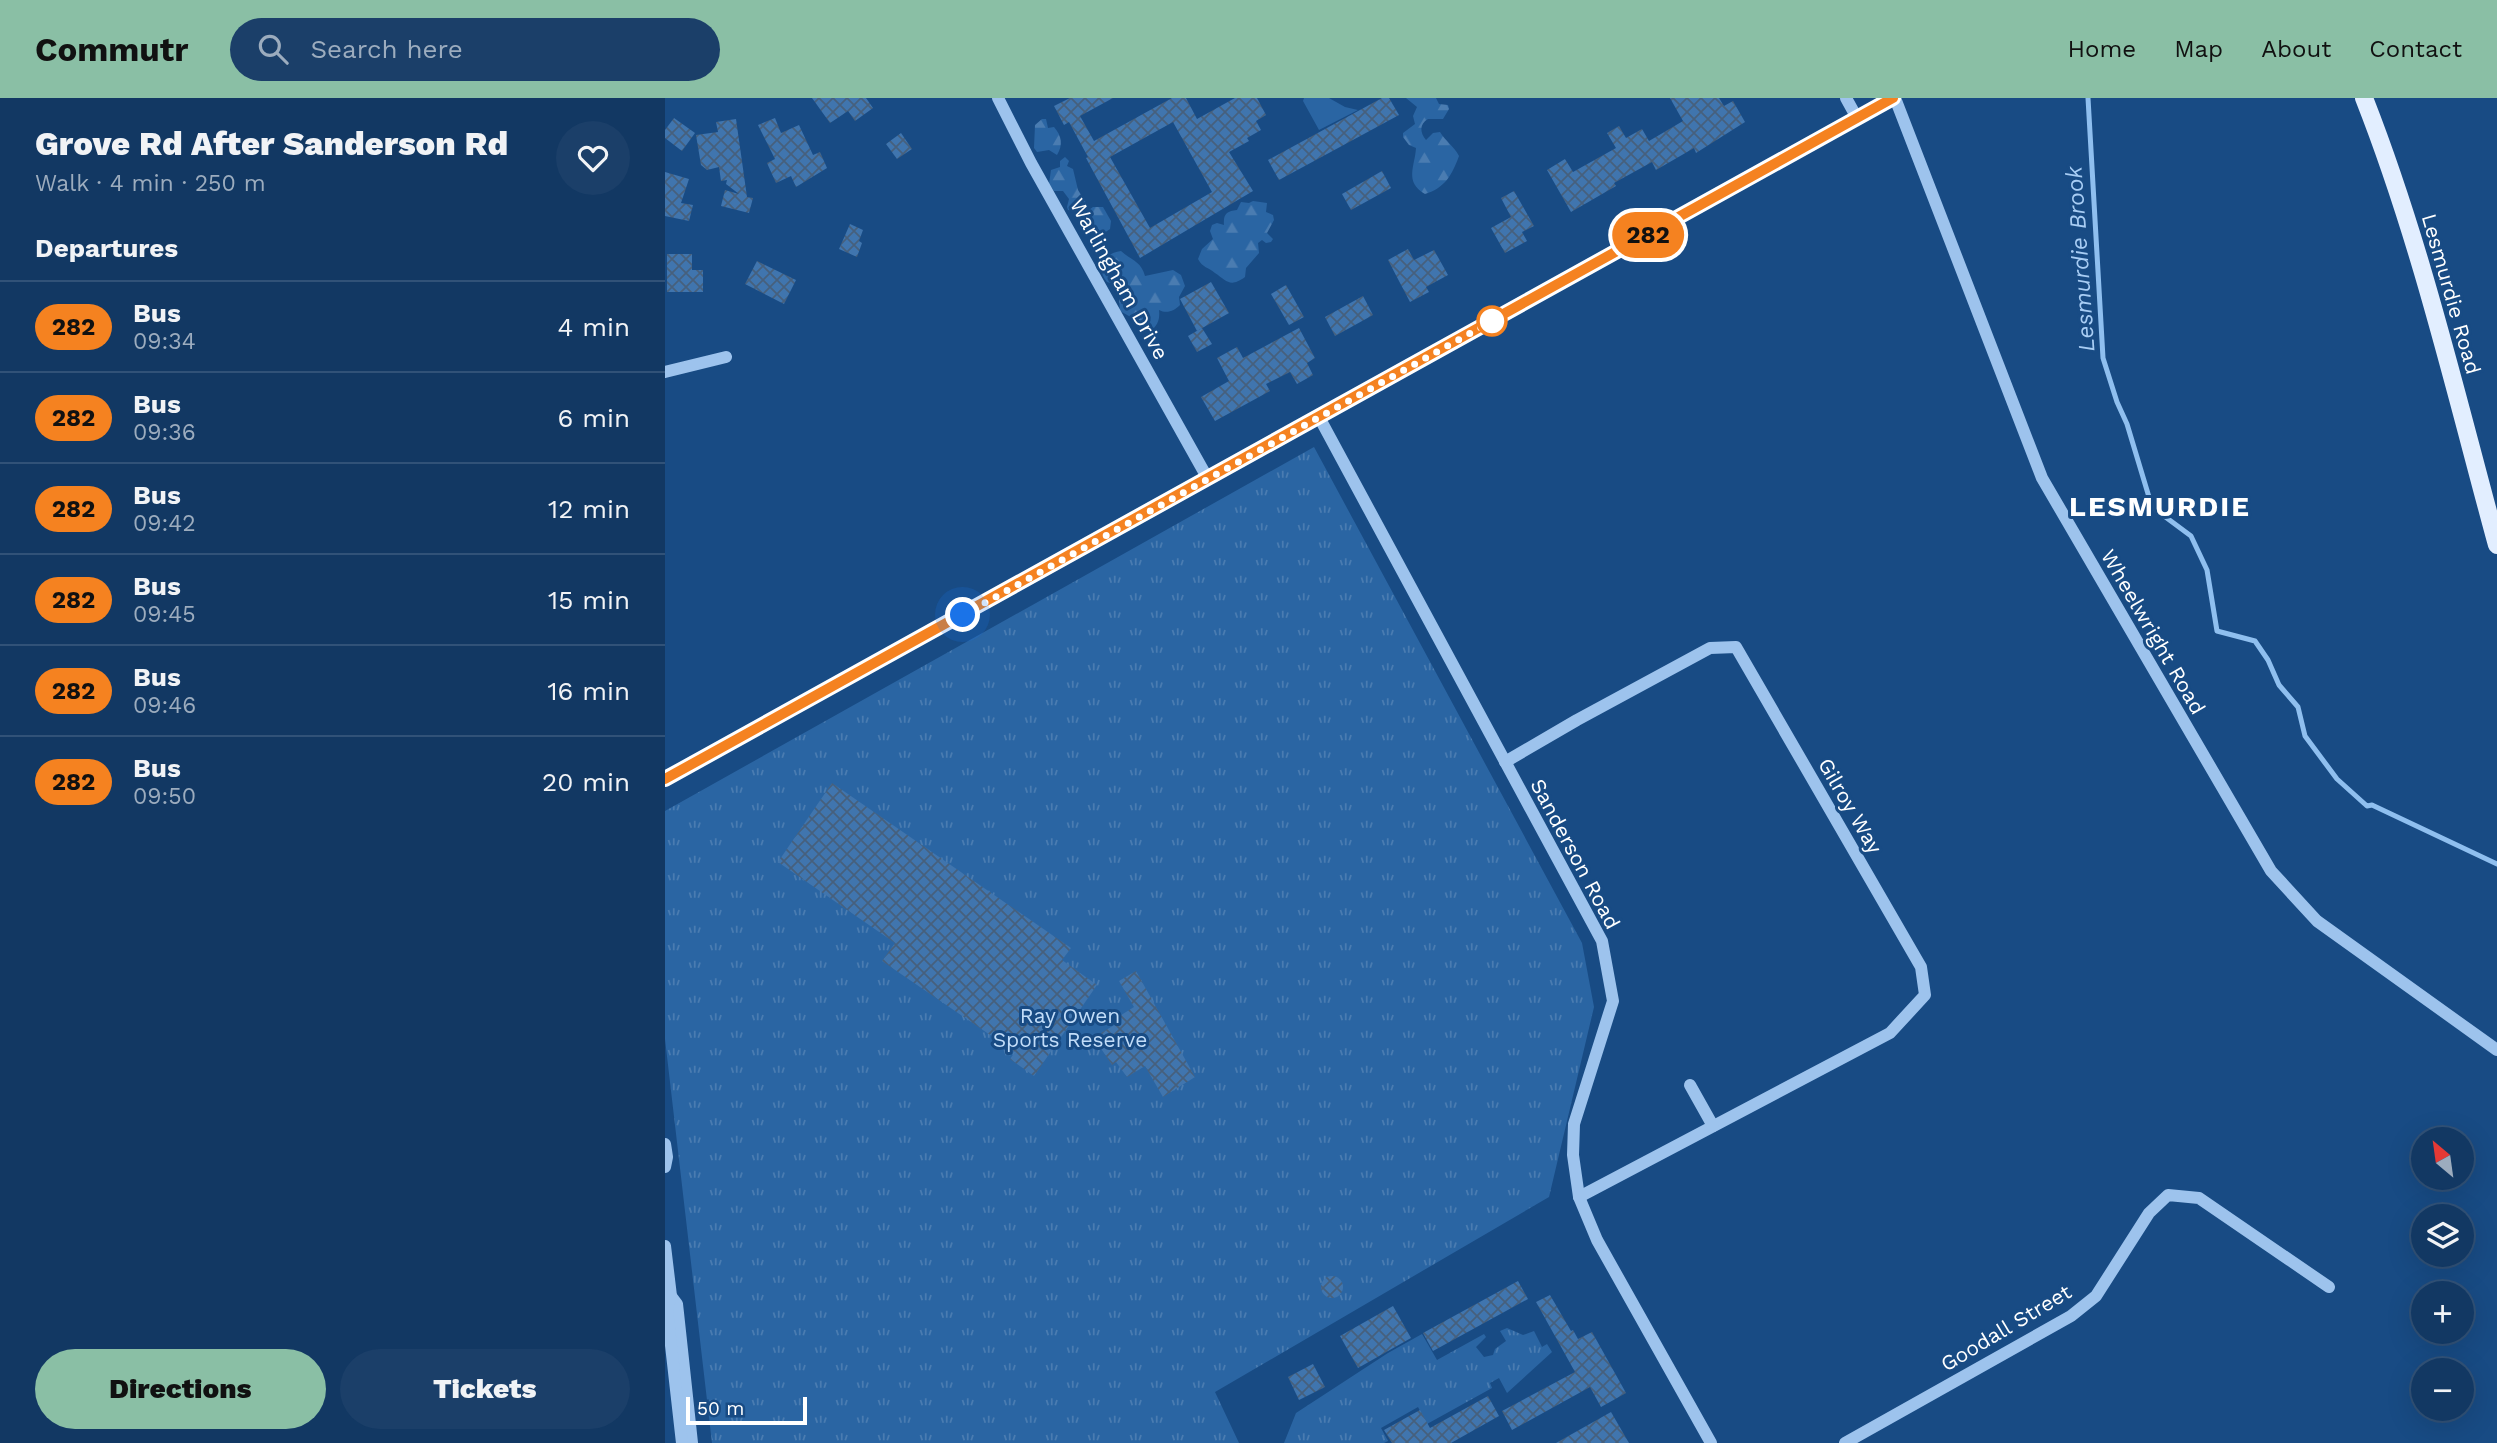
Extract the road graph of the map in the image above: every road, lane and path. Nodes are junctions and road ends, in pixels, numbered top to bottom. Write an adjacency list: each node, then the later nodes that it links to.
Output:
1 (998, 98): 9 (street, Warlingham Drive)
2 (1846, 98): 5 (street)
3 (1894, 98): 5 (street); 13 (street, Wheelwright Road)
4 (2364, 98): 10 (main road, Lesmurdie Road)
5 (1857, 118): 8 (street)
6 (726, 357): 7 (street)
7 (665, 372)
8 (1319, 417): 9 (street); 11 (street, Sanderson Road)
9 (1208, 479): 12 (street)
10 (2497, 545)
11 (1505, 762): 15 (street, Gilroy Way); 18 (street, Sanderson Road)
12 (665, 779)
13 (2497, 1051)
14 (1690, 1086): 15 (street)
15 (1713, 1126): 18 (street, Gilroy Way)
16 (665, 1144): 17 (street)
17 (665, 1167)
18 (1579, 1197): 25 (street, Sanderson Road)
19 (665, 1246): 21 (street)
20 (2329, 1287): 26 (street, Goodall Street)
21 (674, 1362): 22 (street)
22 (675, 1381): 23 (street); 24 (street)
23 (682, 1443)
24 (692, 1443)
25 (1711, 1443)
26 (1845, 1443)

